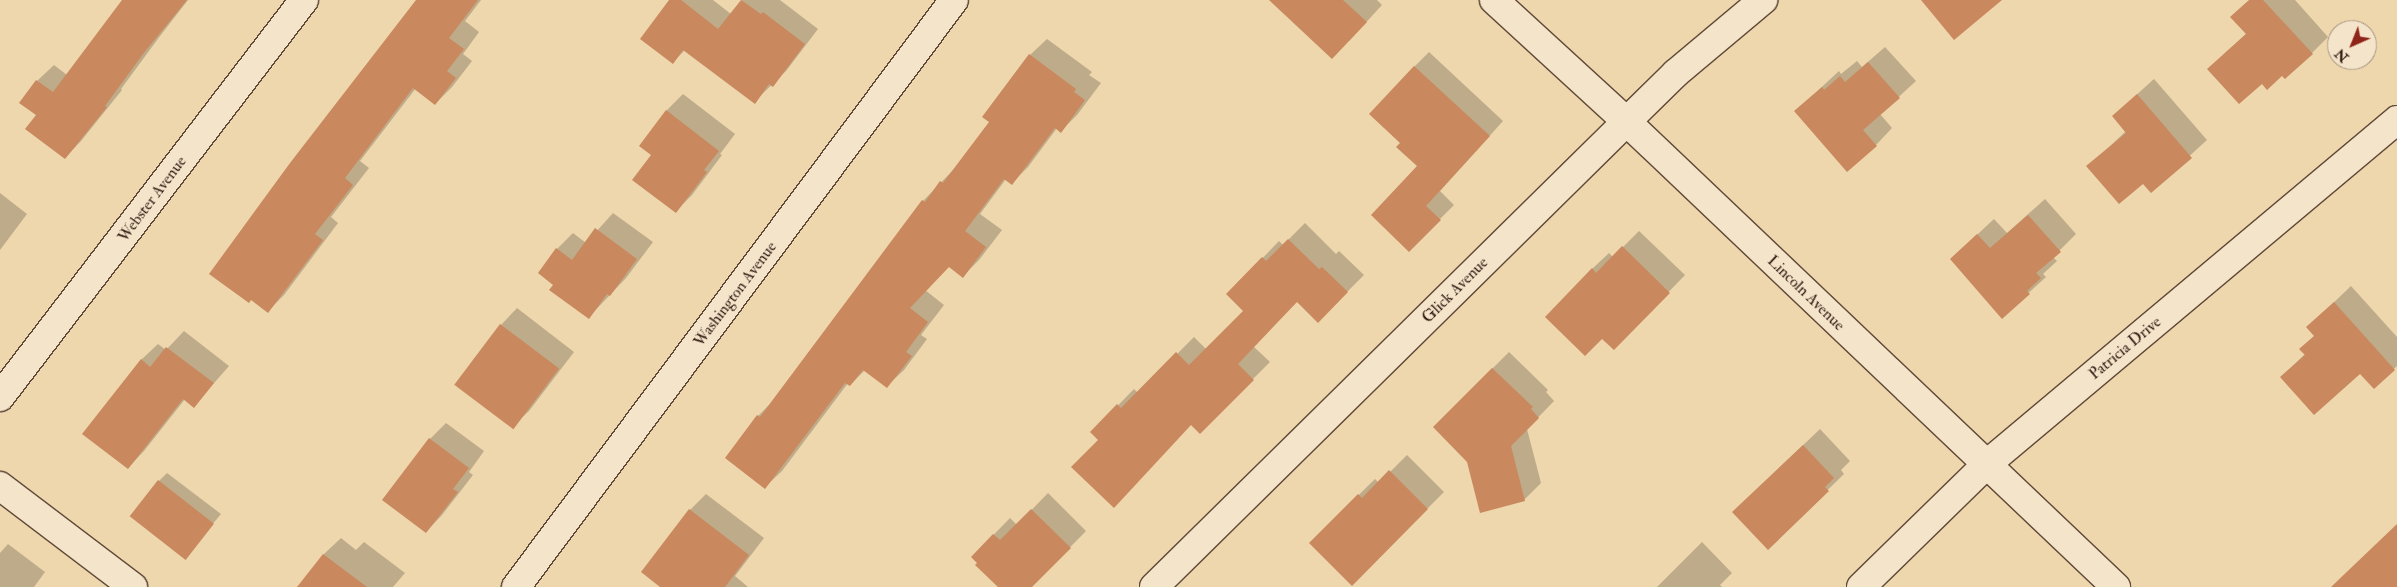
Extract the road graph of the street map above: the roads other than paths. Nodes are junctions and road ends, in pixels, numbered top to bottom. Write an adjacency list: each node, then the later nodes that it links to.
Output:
1 (304, 0): 7 (street, Webster Avenue)
2 (954, 0): 11 (street, Washington Avenue)
3 (1494, 0): 6 (street, Lincoln Avenue)
4 (1763, 0): 6 (street, Glick Avenue)
5 (2397, 120): 8 (street, Patricia Drive)
6 (1627, 122): 8 (street, Lincoln Avenue); 12 (street, Glick Avenue)
7 (0, 397)
8 (1987, 464): 13 (street, Patricia Drive); 14 (street, Lincoln Avenue)
9 (0, 486): 10 (street)
10 (133, 587)
11 (516, 587)
12 (1154, 587)
13 (1862, 587)
14 (2116, 587)

